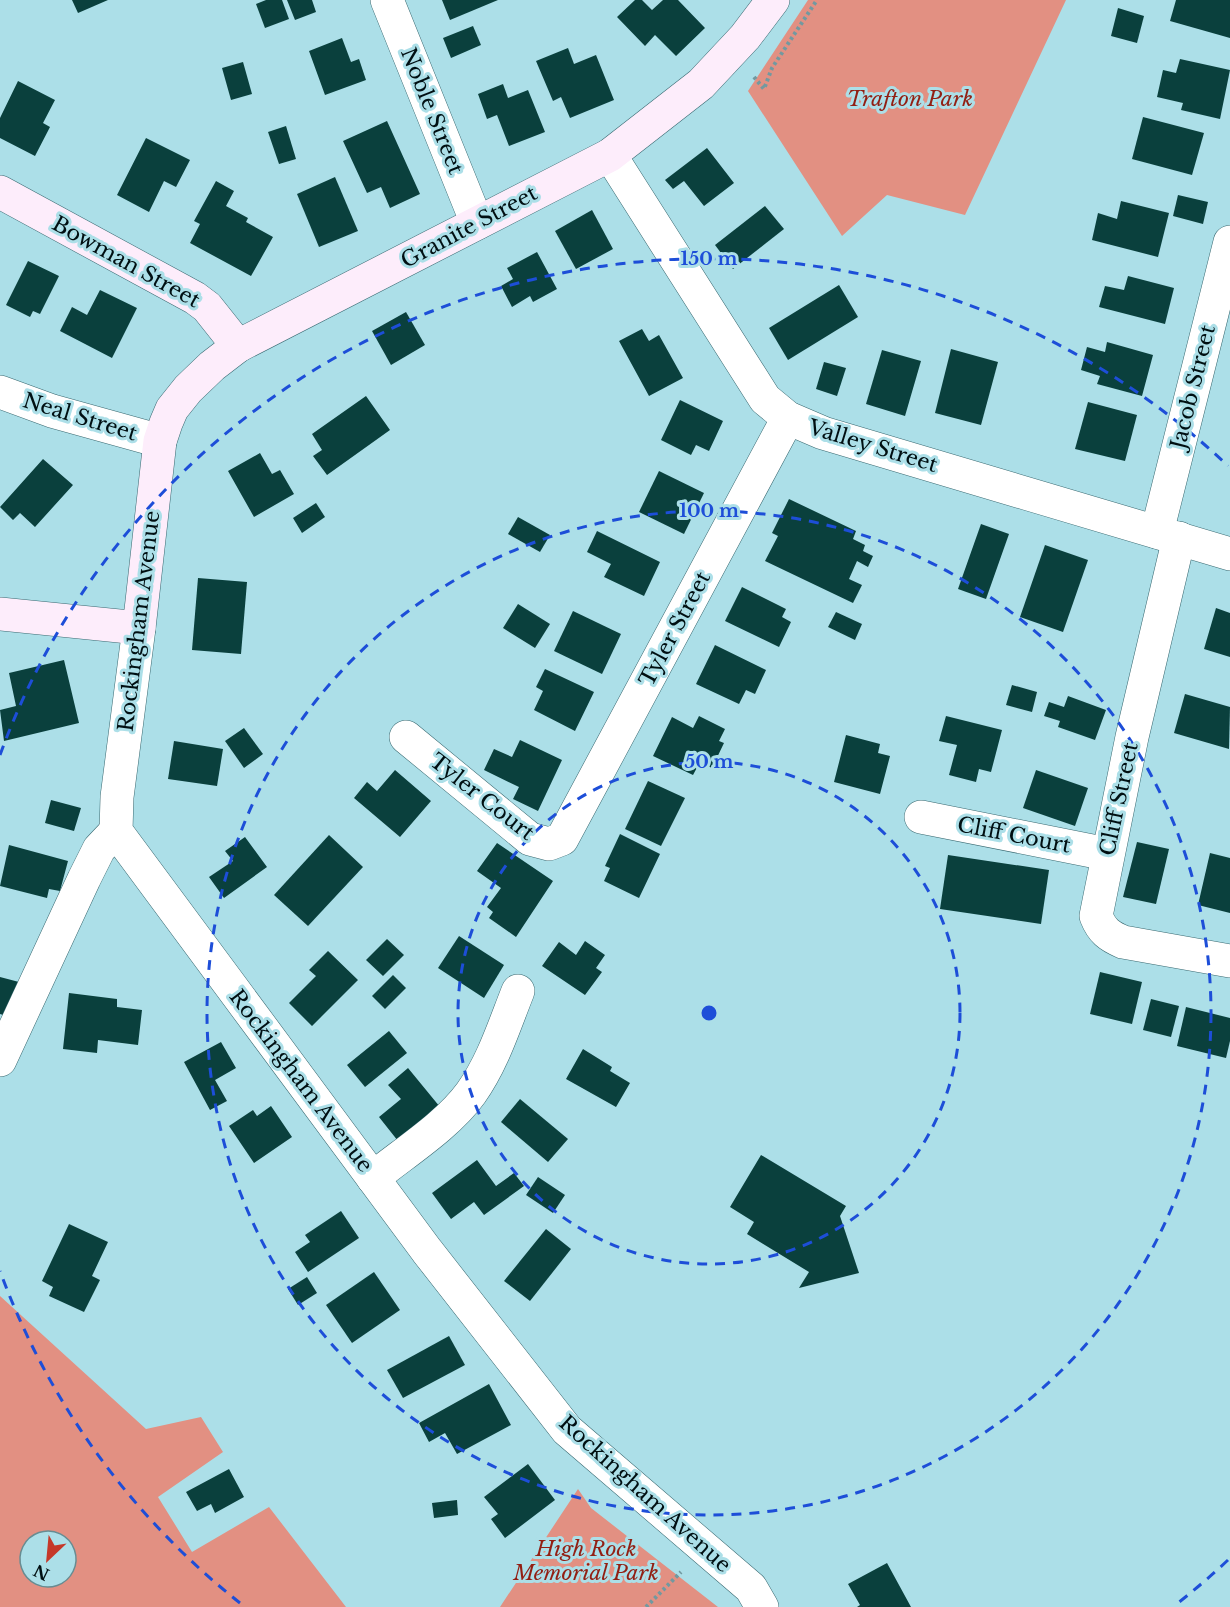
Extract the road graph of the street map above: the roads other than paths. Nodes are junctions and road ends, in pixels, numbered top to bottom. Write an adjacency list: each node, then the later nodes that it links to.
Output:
1 (387, 0): 5 (street, Noble Street)
2 (773, 0): 3 (street, Granite Street)
3 (610, 155): 5 (street, Granite Street); 9 (street, Valley Street)
4 (0, 192): 7 (street, Bowman Street)
5 (477, 222): 7 (street, Granite Street)
6 (1230, 243): 11 (street, Jacob Street)
7 (238, 346): 10 (street, Granite Street)
8 (0, 392): 10 (street, Neal Street)
9 (788, 418): 11 (street, Valley Street); 18 (street, Tyler Street)
10 (160, 441): 14 (street, Rockingham Avenue)
11 (1168, 535): 12 (street, Valley Street); 19 (street, Cliff Street)
12 (1230, 554)
13 (0, 614): 14 (street)
14 (139, 628): 17 (street, Rockingham Avenue)
15 (406, 737): 18 (street, Tyler Court)
16 (921, 817): 19 (street, Cliff Court)
17 (116, 831): 22 (street); 23 (street, Rockingham Avenue)
18 (562, 839)
19 (1107, 854): 20 (street, Cliff Street)
20 (1230, 961)
21 (518, 991): 23 (street)
22 (0, 1060)
23 (373, 1178): 24 (street, Rockingham Avenue)
24 (762, 1607)

